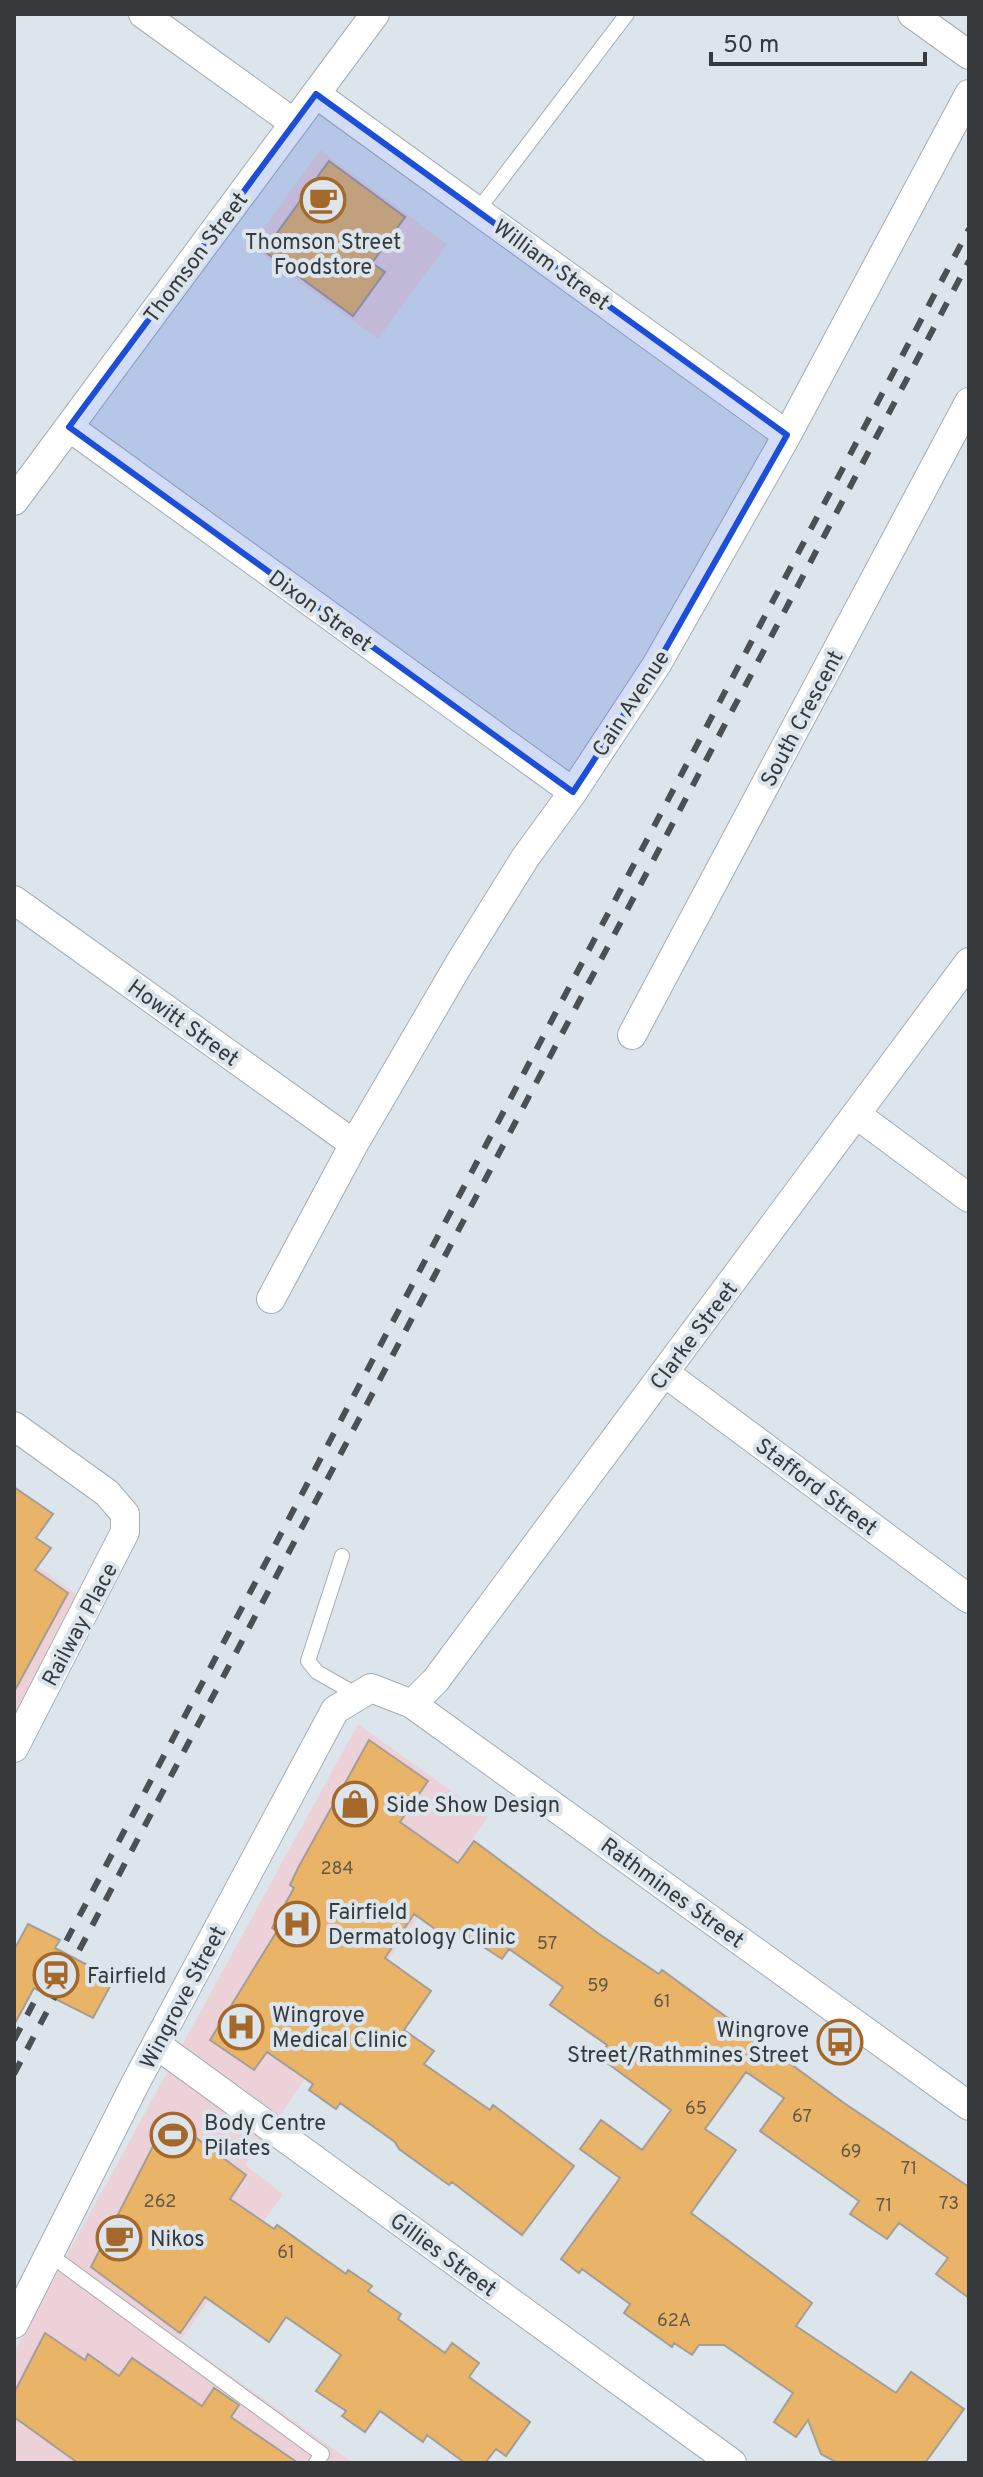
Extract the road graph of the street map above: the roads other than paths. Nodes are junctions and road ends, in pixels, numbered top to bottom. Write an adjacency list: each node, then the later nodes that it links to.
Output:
1 (143, 14): 8 (street)
2 (375, 14): 6 (street, Thomson Street)
3 (627, 14): 9 (lane)
4 (912, 14): 5 (street)
5 (969, 55)
6 (316, 94): 8 (street, Thomson Street); 9 (street, William Street)
7 (969, 94): 12 (street, Cain Avenue)
8 (294, 123): 11 (street, Thomson Street)
9 (478, 210): 12 (street, William Street)
10 (969, 402): 17 (street, South Crescent)
11 (69, 427): 13 (street, Thomson Street); 14 (street, Dixon Street)
12 (787, 435): 14 (street, Cain Avenue)
13 (14, 501)
14 (573, 792): 19 (street, Cain Avenue)
15 (14, 900): 19 (street, Howitt Street)
16 (969, 962): 18 (street, Clarke Street)
17 (632, 1035)
18 (857, 1115): 20 (street); 22 (street, Clarke Street)
19 (354, 1144): 21 (street, Cain Avenue)
20 (969, 1198)
21 (271, 1299)
22 (665, 1373): 25 (street, Stafford Street); 27 (street, Clarke Street)
23 (14, 1426): 28 (street, Railway Place)
24 (342, 1556): 26 (lane)
25 (969, 1599)
26 (365, 1692): 27 (street, Rathmines Street); 29 (street, Wingrove Street)
27 (412, 1704): 30 (street, Rathmines Street)
28 (14, 1748)
29 (157, 2045): 31 (street, Wingrove Street); 34 (street, Gillies Street)
30 (969, 2106)
31 (50, 2255): 32 (street, Wingrove Street); 33 (lane)
32 (14, 2324)
33 (316, 2463)
34 (732, 2463)

